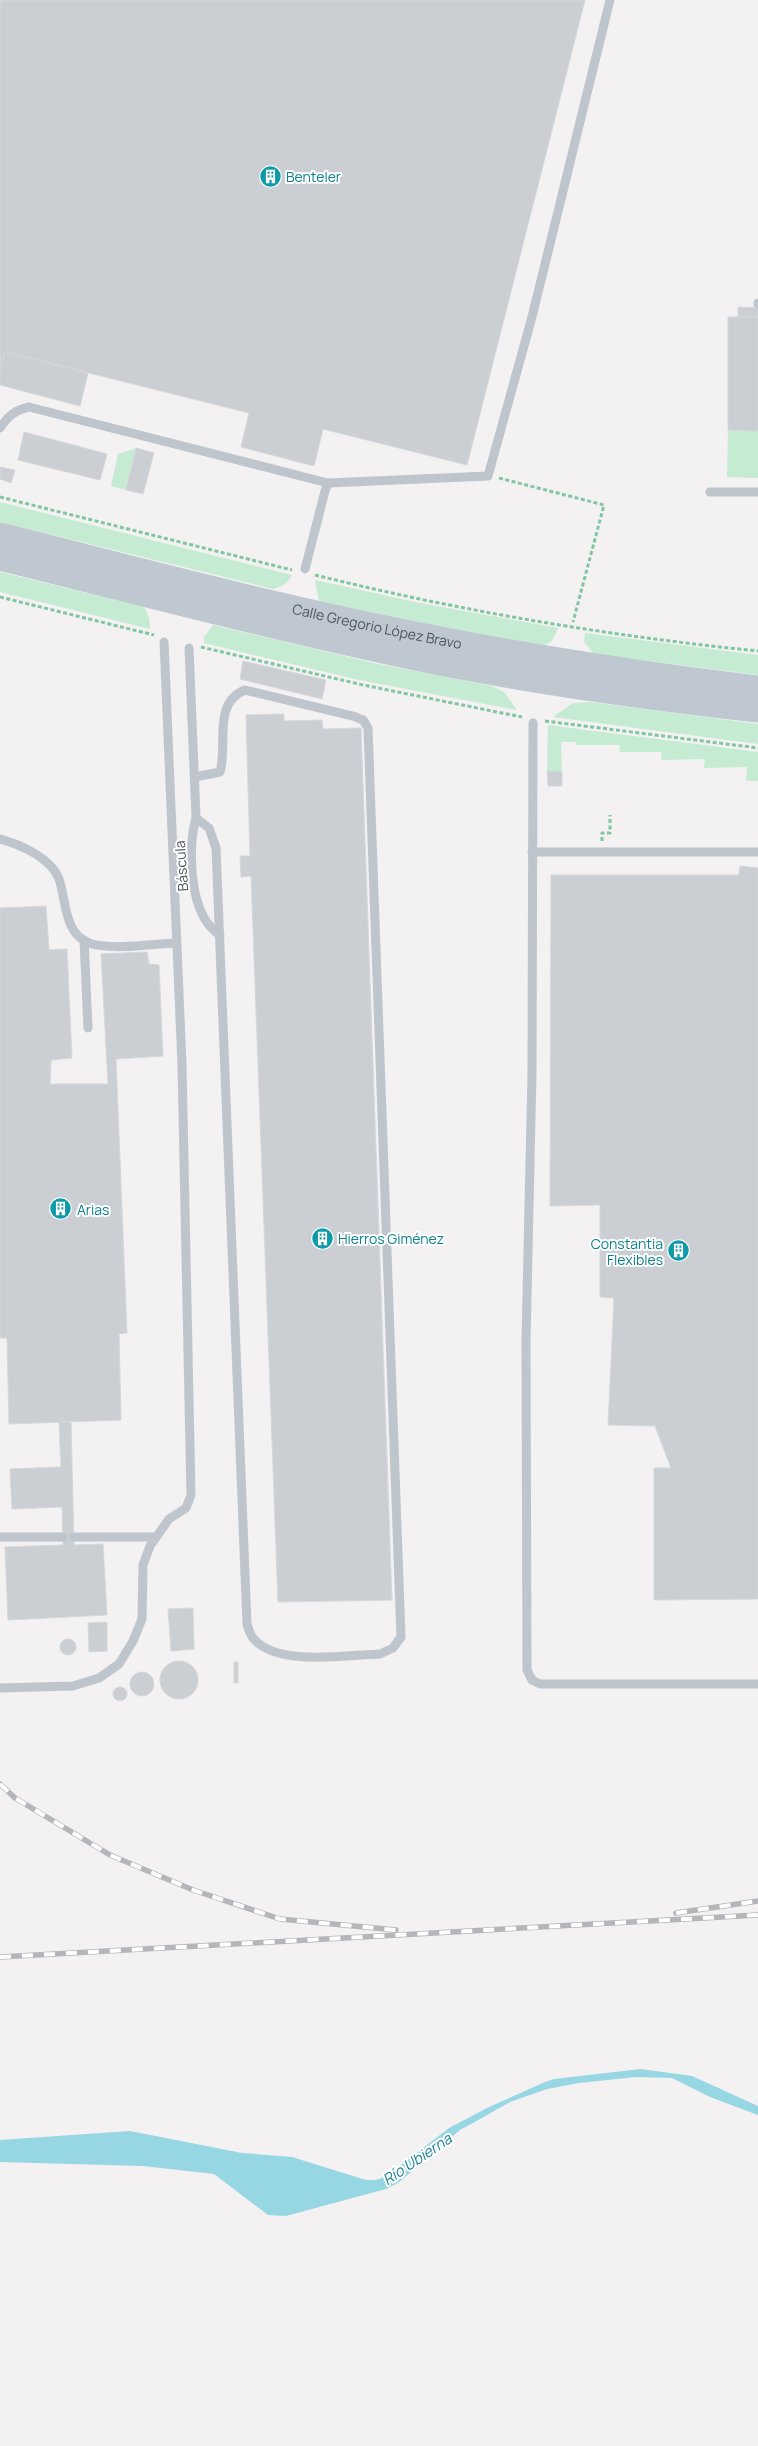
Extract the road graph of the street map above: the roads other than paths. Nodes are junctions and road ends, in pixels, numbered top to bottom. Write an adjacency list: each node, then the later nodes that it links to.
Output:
1 (610, 0): 3 (lane)
2 (0, 428): 3 (lane)
3 (328, 483): 8 (lane)
4 (710, 492): 5 (lane)
5 (758, 492)
6 (0, 535): 11 (main road, Calle Gregorio López Bravo)
7 (0, 558): 12 (main road, Calle Gregorio López Bravo)
8 (305, 569)
9 (163, 640): 21 (lane)
10 (193, 647): 14 (lane, Báscula)
11 (758, 688)
12 (758, 710)
13 (537, 721): 17 (lane)
14 (195, 777): 15 (lane, Báscula); 19 (lane)
15 (196, 818): 19 (lane); 19 (lane, Báscula)
16 (0, 839): 20 (lane)
17 (532, 852): 18 (lane); 27 (lane)
18 (758, 852)
19 (220, 936)
20 (84, 940): 21 (lane); 22 (lane)
21 (176, 943): 26 (lane)
22 (88, 1028)
23 (0, 1537): 24 (lane)
24 (63, 1537)
25 (74, 1537): 26 (lane)
26 (155, 1537): 28 (lane)
27 (758, 1684)
28 (0, 1688)

